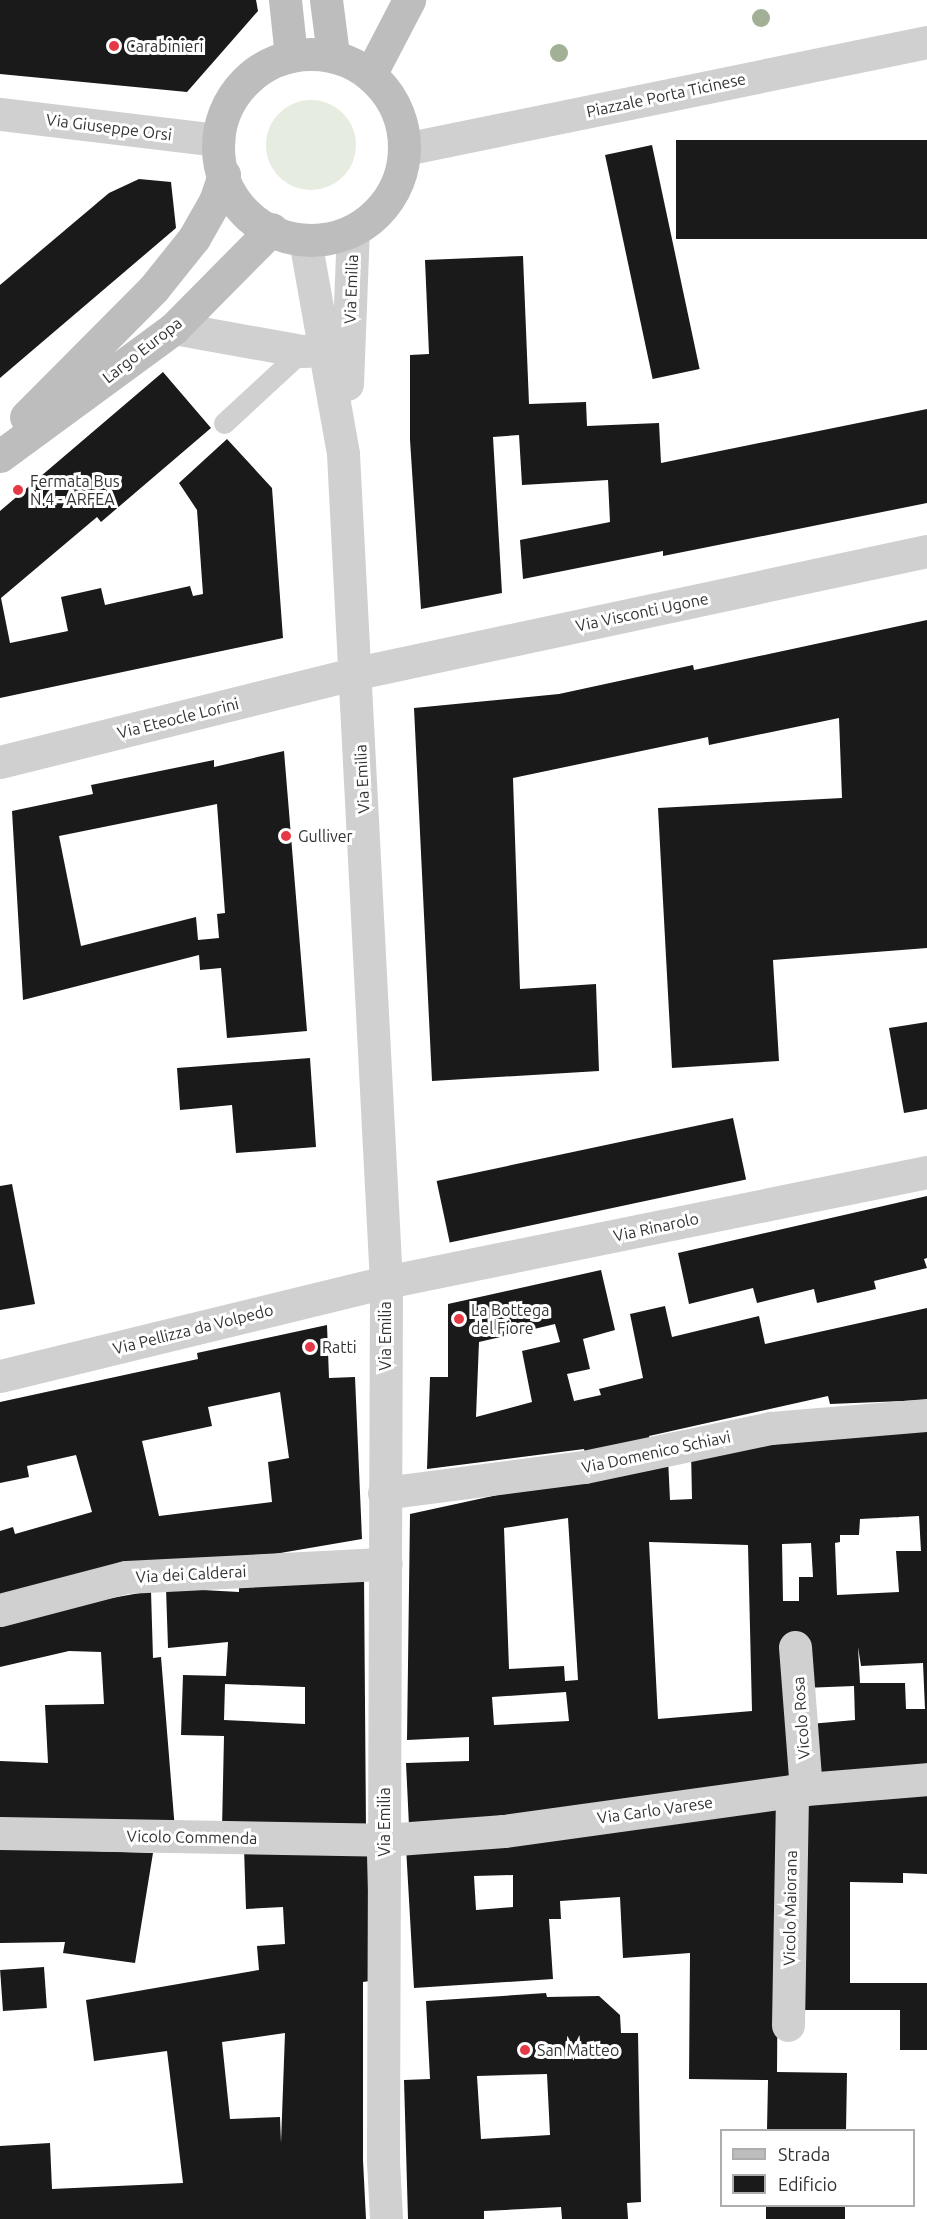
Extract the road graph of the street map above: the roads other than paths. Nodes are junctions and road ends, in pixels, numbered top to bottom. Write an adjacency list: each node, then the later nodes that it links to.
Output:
1 (285, 0): 6 (street)
2 (326, 0): 5 (street)
3 (409, 0): 7 (street)
4 (927, 42): 10 (street, Piazzale Porta Ticinese)
5 (333, 54): 6 (street); 7 (street)
6 (291, 56): 9 (street)
7 (370, 75): 10 (street)
8 (0, 114): 9 (street, Via Giuseppe Orsi)
9 (218, 140): 11 (street)
10 (405, 149): 13 (street)
11 (224, 175): 12 (street); 18 (street, Largo Europa)
12 (272, 229): 14 (street); 15 (street, Largo Europa)
13 (353, 230): 14 (street); 19 (street, Via Emilia)
14 (305, 240): 16 (street, Via Emilia)
15 (174, 328): 16 (street); 20 (street, Largo Europa)
16 (315, 350): 17 (lane); 19 (street, Via Emilia)
17 (224, 423)
18 (0, 443)
19 (343, 454): 22 (street, Via Emilia)
20 (0, 456)
21 (927, 551): 22 (street, Via Visconti Ugone)
22 (357, 673): 23 (street, Via Eteocle Lorini); 25 (street, Via Emilia)
23 (0, 762)
24 (927, 1172): 25 (street, Via Rinarolo)
25 (386, 1282): 26 (street, Via Pellizza da Volpedo); 28 (street, Via Emilia)
26 (0, 1376)
27 (927, 1415): 28 (street, Via Domenico Schiavi)
28 (384, 1493): 29 (street, Via Emilia)
29 (386, 1564): 30 (street, Via dei Calderai); 35 (street, Via Emilia)
30 (0, 1610)
31 (795, 1647): 33 (street, Vicolo Rosa)
32 (927, 1779): 33 (street, Via Carlo Varese)
33 (799, 1790): 35 (street, Via Carlo Varese); 36 (street, Vicolo Maiorana)
34 (0, 1833): 35 (street, Vicolo Commenda)
35 (384, 1840): 37 (street, Via Emilia)
36 (788, 2025)
37 (386, 2219)

